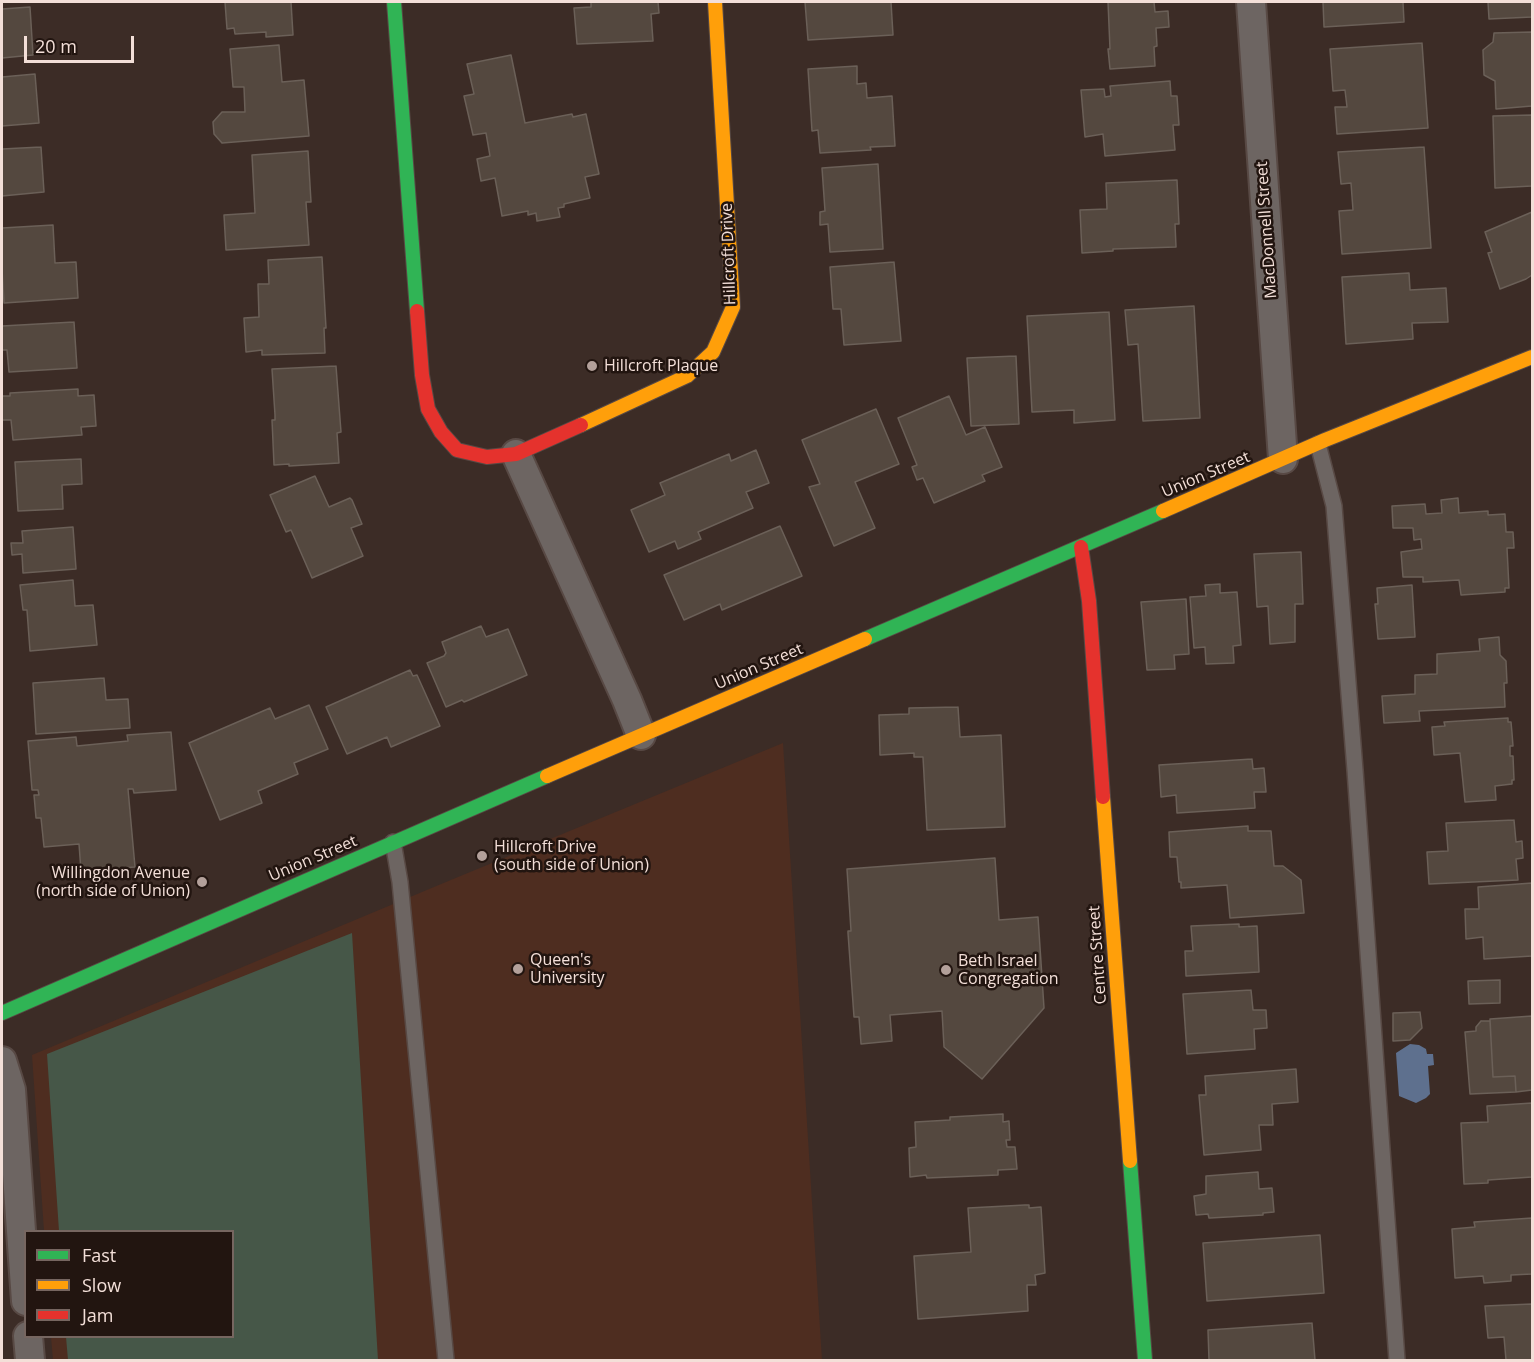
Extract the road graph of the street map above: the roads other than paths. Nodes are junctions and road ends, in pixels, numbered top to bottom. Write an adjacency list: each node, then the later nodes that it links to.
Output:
1 (394, 2): 6 (street, Hillcroft Drive)
2 (715, 2): 6 (street, Hillcroft Drive)
3 (1251, 2): 7 (street, MacDonnell Street)
4 (1533, 357): 5 (street, Union Street)
5 (1318, 444): 7 (street, Union Street); 18 (lane)
6 (516, 454): 9 (street)
7 (1283, 459): 8 (street, Union Street)
8 (1081, 548): 9 (street, Union Street); 17 (street, Centre Street)
9 (641, 735): 10 (street, Union Street)
10 (393, 842): 11 (street, Union Street); 16 (lane)
11 (2, 1013)
12 (2, 1061): 13 (street)
13 (24, 1273)
14 (28, 1338): 15 (street)
15 (30, 1360)
16 (446, 1360)
17 (1144, 1360)
18 (1397, 1360)

